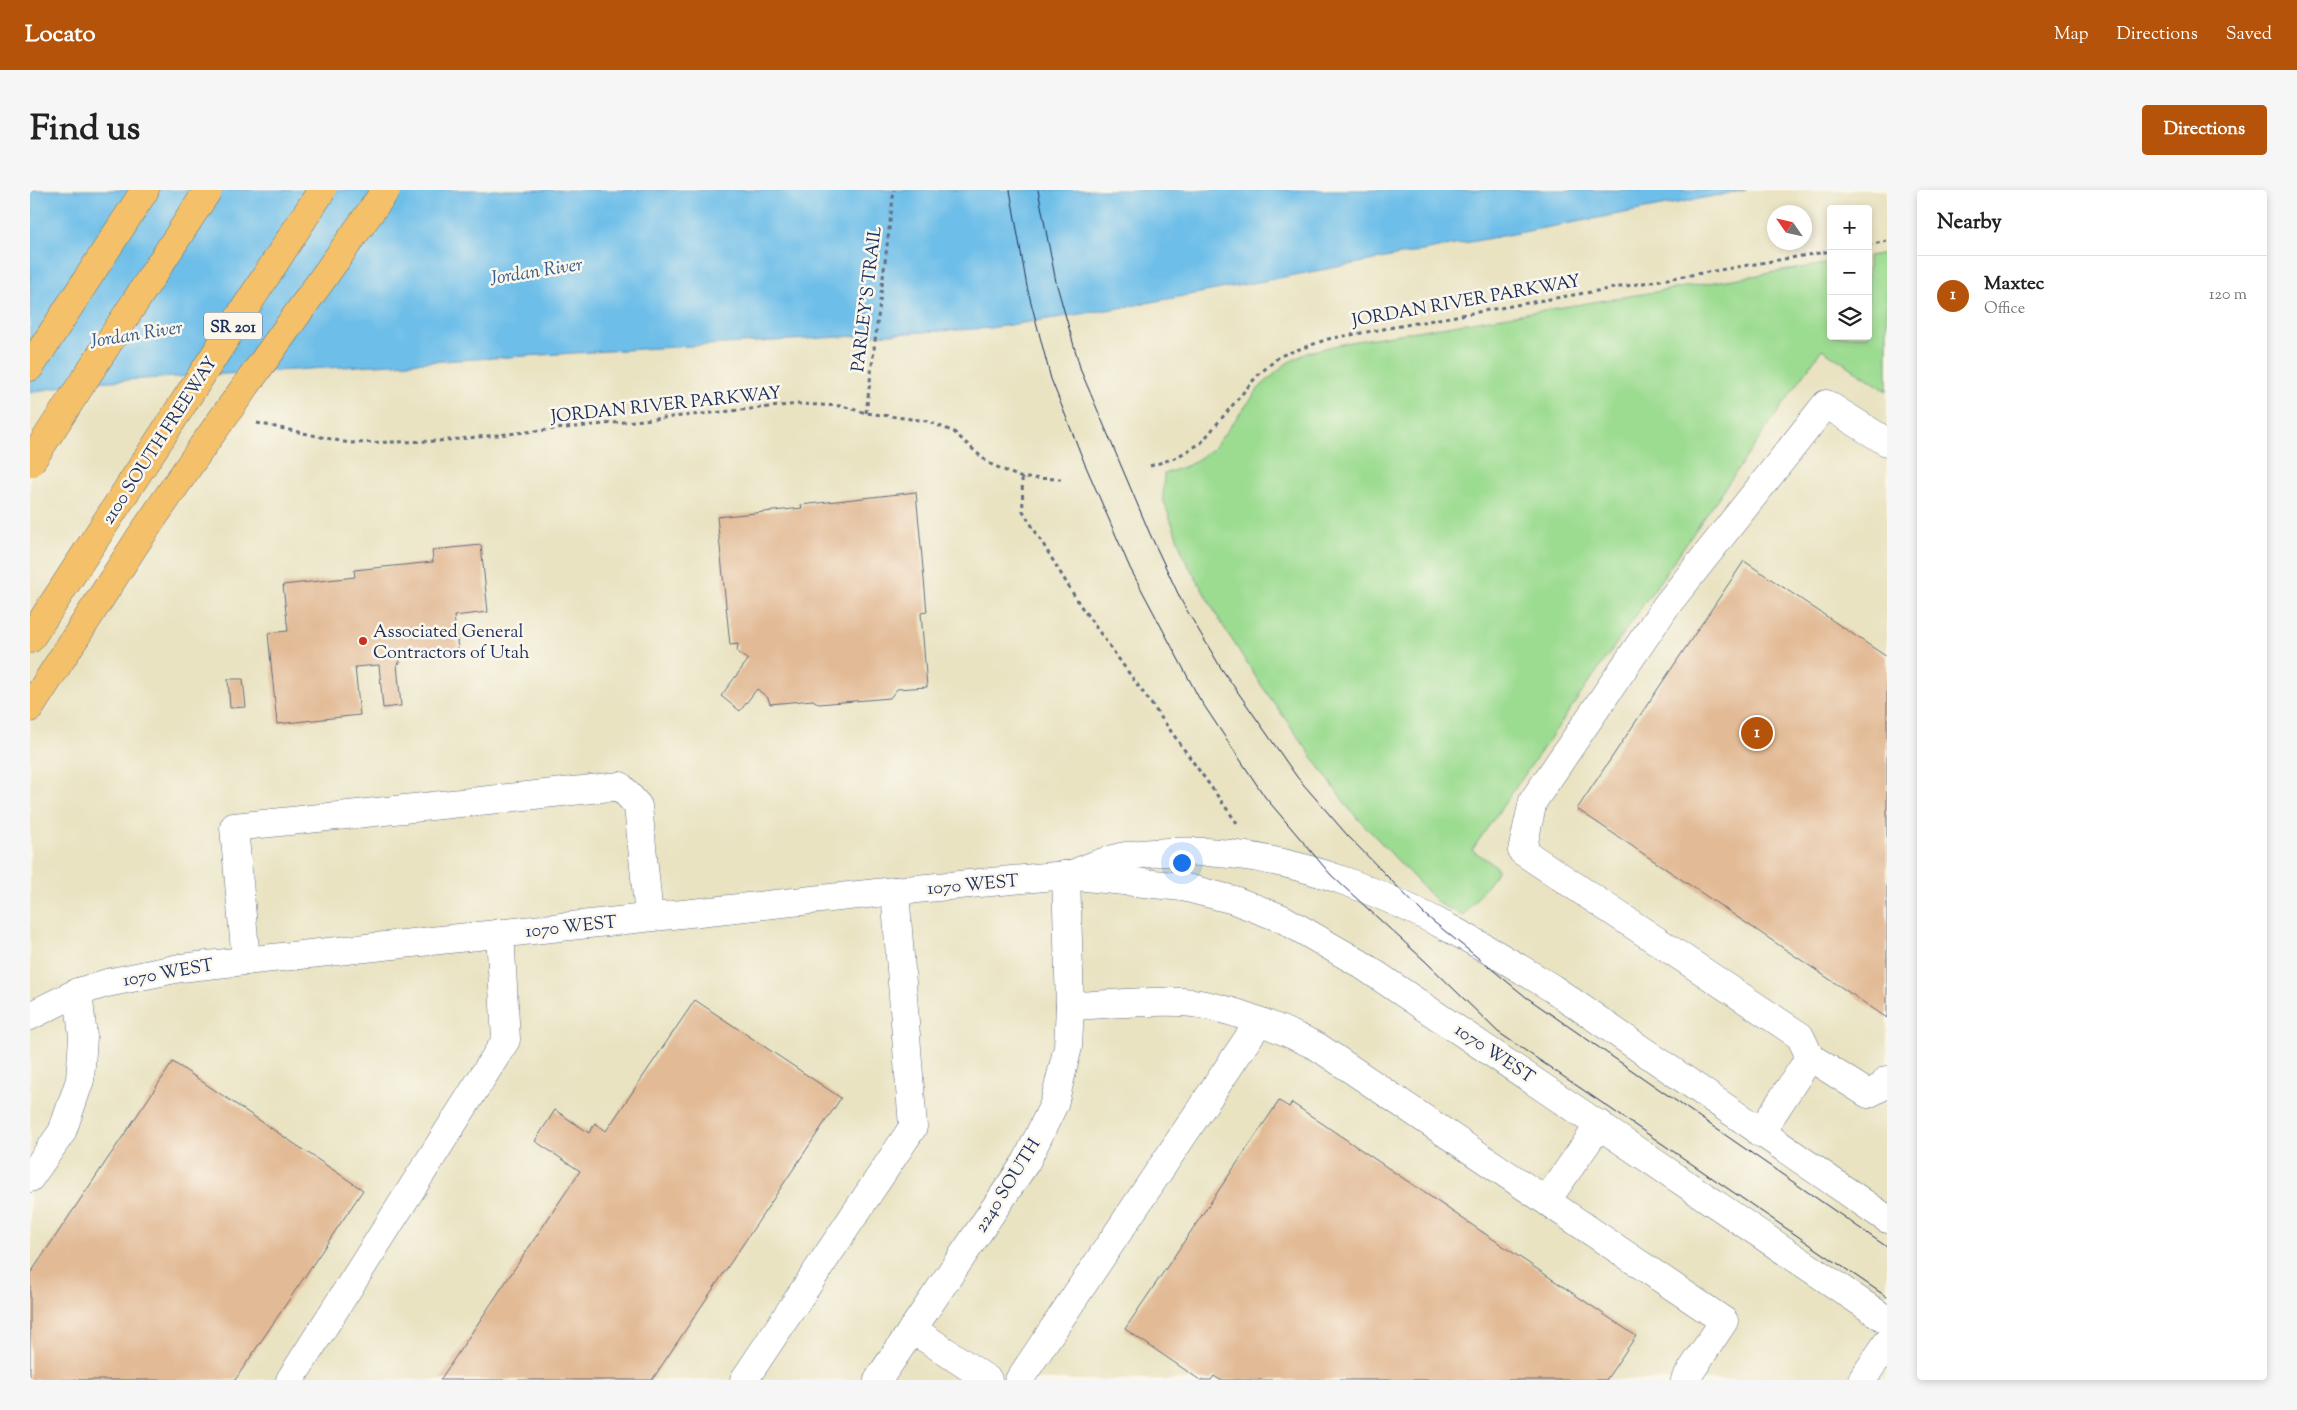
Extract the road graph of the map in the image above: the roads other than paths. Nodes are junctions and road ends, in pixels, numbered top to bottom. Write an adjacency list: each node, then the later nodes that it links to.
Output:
1 (144, 190): 5 (highway)
2 (208, 190): 7 (highway, bridge)
3 (322, 190): 8 (highway, 2100 SOUTH FREEWAY / SR 201, bridge)
4 (386, 190): 9 (highway, bridge)
5 (30, 367)
6 (1887, 442): 19 (street)
7 (30, 463)
8 (30, 639)
9 (30, 708)
10 (1066, 875): 11 (street, 1070 WEST); 16 (street, 2240 SOUTH); 21 (street, 1070 WEST); 22 (street, 1070 WEST)
11 (895, 891): 12 (street, 1070 WEST); 30 (street)
12 (649, 917): 13 (street, 1070 WEST); 14 (street)
13 (500, 933): 14 (street, 1070 WEST); 29 (street)
14 (246, 961): 15 (street, 1070 WEST)
15 (78, 992): 17 (street, 1070 WEST); 23 (street)
16 (1070, 1006): 18 (street); 27 (street, 2240 SOUTH)
17 (30, 1016)
18 (1259, 1022): 24 (street); 33 (street)
19 (1810, 1058): 20 (street); 22 (street)
20 (1887, 1080)
21 (1600, 1124): 24 (street); 26 (street, 1070 WEST)
22 (1760, 1133): 25 (street, 1070 WEST)
23 (30, 1178)
24 (1547, 1200): 34 (street)
25 (1887, 1219)
26 (1887, 1320)
27 (912, 1329): 31 (street, 2240 SOUTH); 32 (street)
28 (1887, 1343): 35 (street)
29 (290, 1380)
30 (744, 1380)
31 (878, 1380)
32 (988, 1380)
33 (1019, 1380)
34 (1685, 1380)
35 (1862, 1380)

